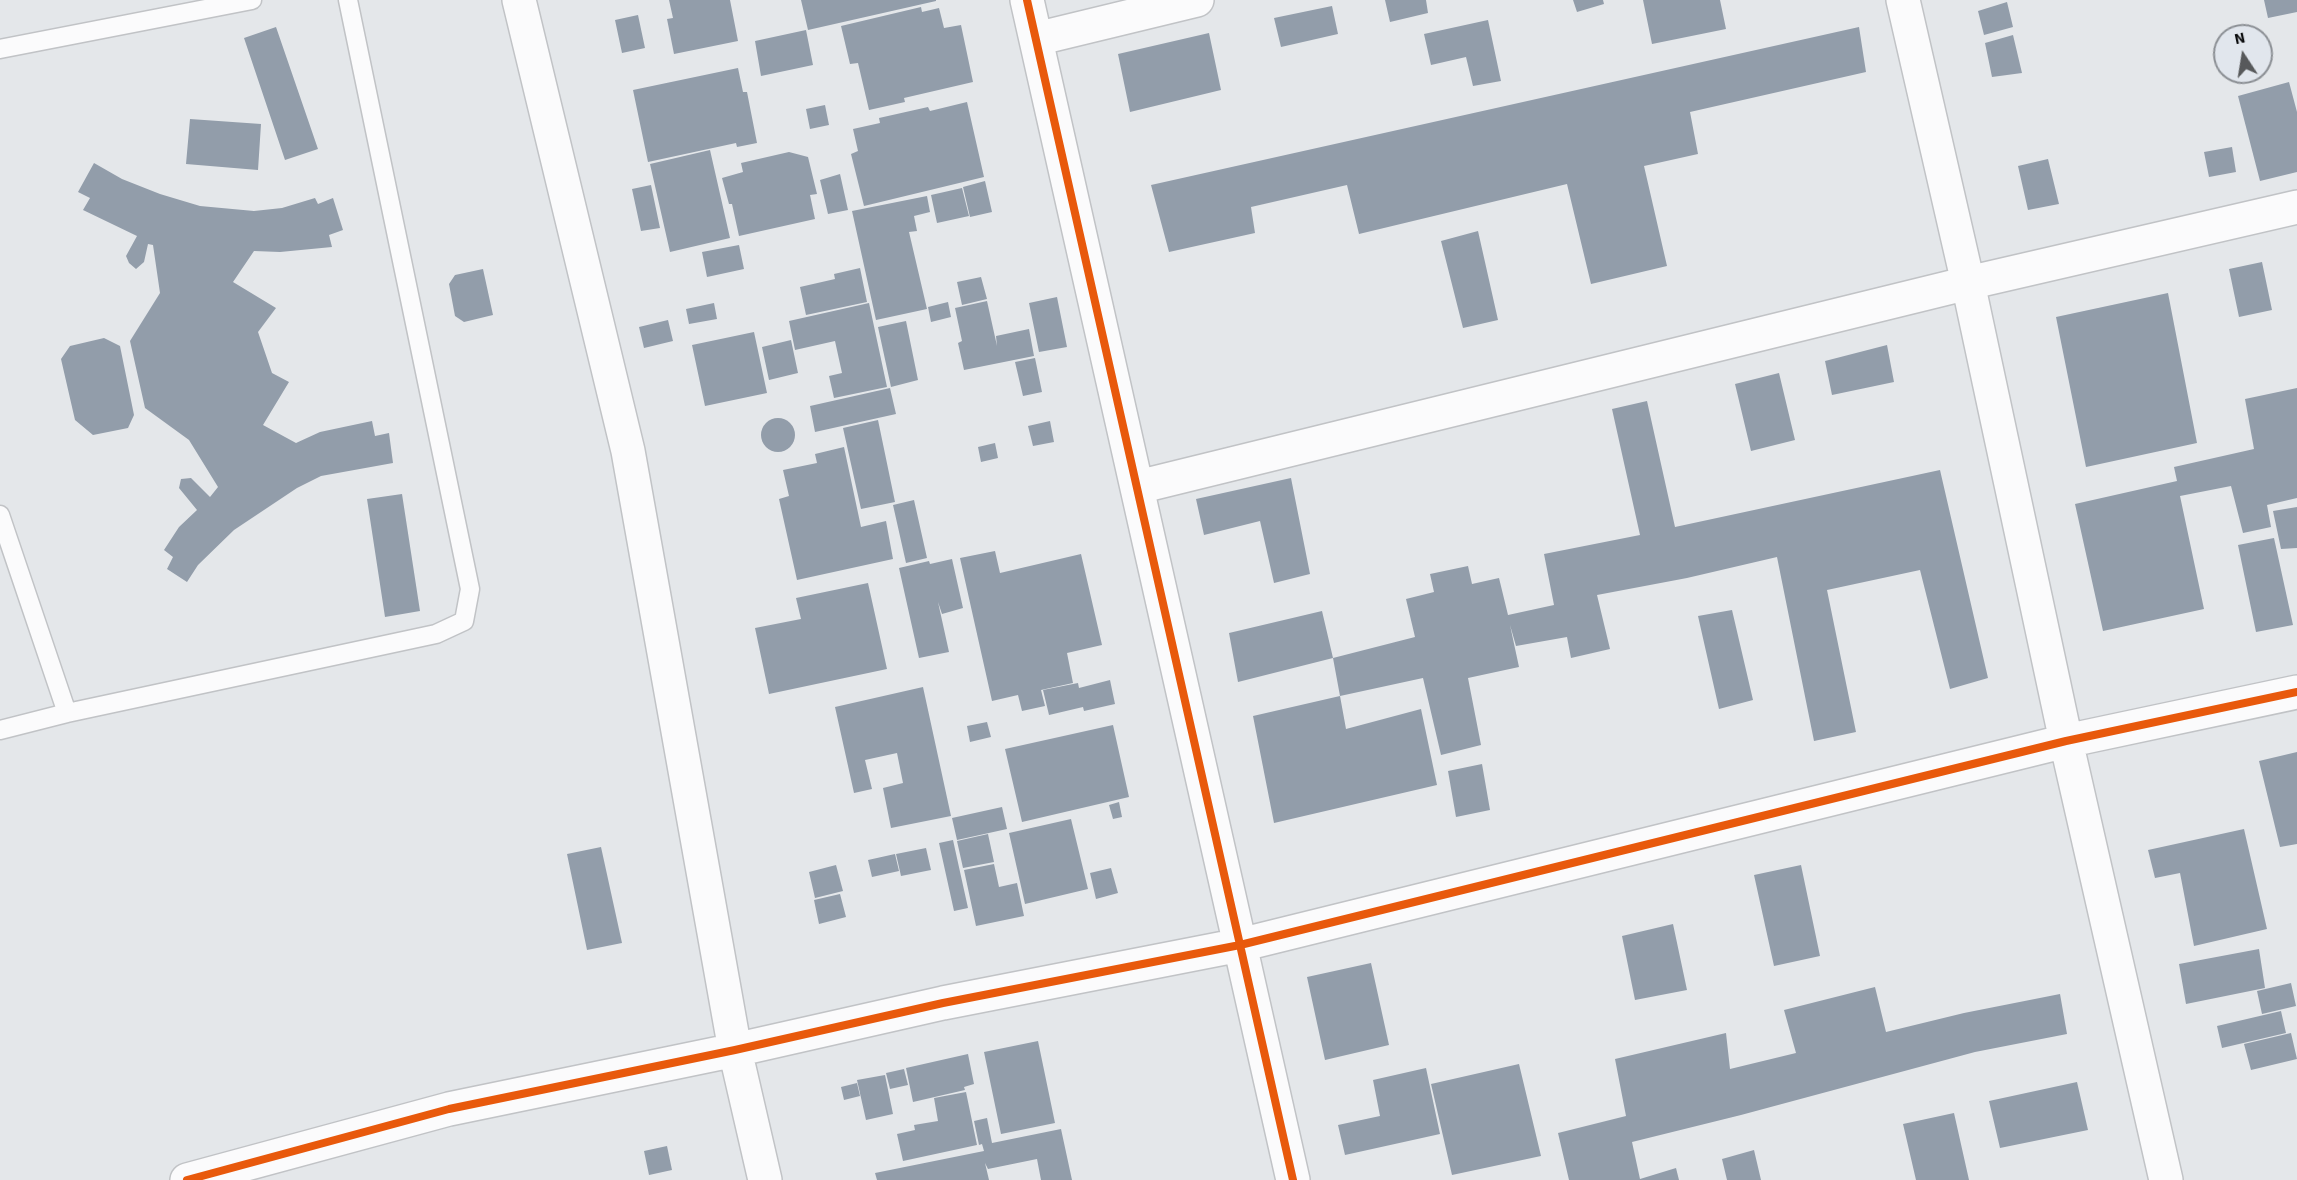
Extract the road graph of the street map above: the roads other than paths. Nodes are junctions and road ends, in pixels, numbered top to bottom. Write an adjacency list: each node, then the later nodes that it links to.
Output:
1 (252, 0): 8 (lane)
2 (348, 0): 14 (lane)
3 (519, 0): 18 (street)
4 (1027, 0): 7 (street)
5 (1197, 0): 7 (street)
6 (1903, 0): 10 (street)
7 (1036, 39): 11 (street)
8 (0, 49)
9 (2297, 207): 10 (street)
10 (1968, 283): 11 (street); 16 (street)
11 (1138, 487): 17 (street)
12 (0, 515): 14 (lane)
13 (2297, 692): 16 (street)
14 (67, 712): 15 (lane)
15 (0, 730)
16 (2066, 741): 17 (street); 22 (street)
17 (1240, 945): 18 (street); 21 (street)
18 (735, 1050): 19 (street); 20 (street)
19 (187, 1180)
20 (765, 1180)
21 (1293, 1180)
22 (2166, 1180)

